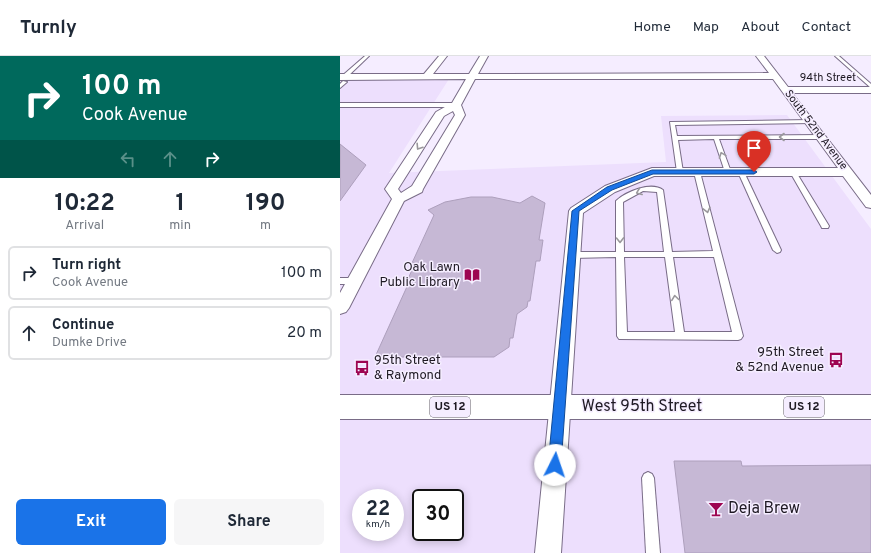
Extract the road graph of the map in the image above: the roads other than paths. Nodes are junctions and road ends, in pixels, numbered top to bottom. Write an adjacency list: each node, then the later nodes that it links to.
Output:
1 (367, 56): 9 (lane)
2 (443, 56): 6 (street)
3 (484, 56): 7 (street)
4 (760, 56): 8 (street, South 52nd Avenue)
5 (837, 56): 11 (lane)
6 (427, 76): 7 (street); 9 (street)
7 (472, 76): 8 (street); 14 (street)
8 (775, 76): 12 (street, South 52nd Avenue)
9 (343, 78): 10 (lane)
10 (340, 87)
11 (871, 88): 12 (street, 94th Street)
12 (786, 90): 15 (street, South 52nd Avenue)
13 (340, 105): 14 (lane)
14 (456, 105): 25 (street); 25 (street, one-way to 25)
15 (810, 122): 16 (street, South 52nd Avenue); 17 (lane)
16 (821, 137): 18 (lane, one-way to 18); 24 (street, South 52nd Avenue)
17 (674, 138): 18 (lane); 19 (lane)
18 (716, 138): 21 (lane, one-way to 18)
19 (680, 172): 20 (street); 30 (street)
20 (697, 172): 21 (street); 29 (lane, one-way to 29)
21 (728, 172): 22 (street)
22 (741, 172): 23 (street); 28 (lane)
23 (793, 172): 24 (street); 27 (lane)
24 (847, 172): 26 (street, South 52nd Avenue)
25 (399, 199): 33 (street)
26 (871, 204)
27 (825, 226)
28 (777, 250)
29 (718, 254): 32 (lane); 35 (lane)
30 (572, 255): 31 (lane); 37 (street)
31 (620, 255): 32 (lane); 32 (lane, one-way to 31); 35 (lane)
32 (669, 255): 35 (lane, one-way to 32)
33 (347, 281): 34 (street)
34 (340, 308)
35 (680, 336)
36 (340, 407): 37 (main road, West 95th Street / US 12)
37 (559, 407): 38 (main road, West 95th Street / US 12); 40 (street)
38 (871, 407)
39 (648, 478): 41 (lane)
40 (548, 553)
41 (653, 553)

